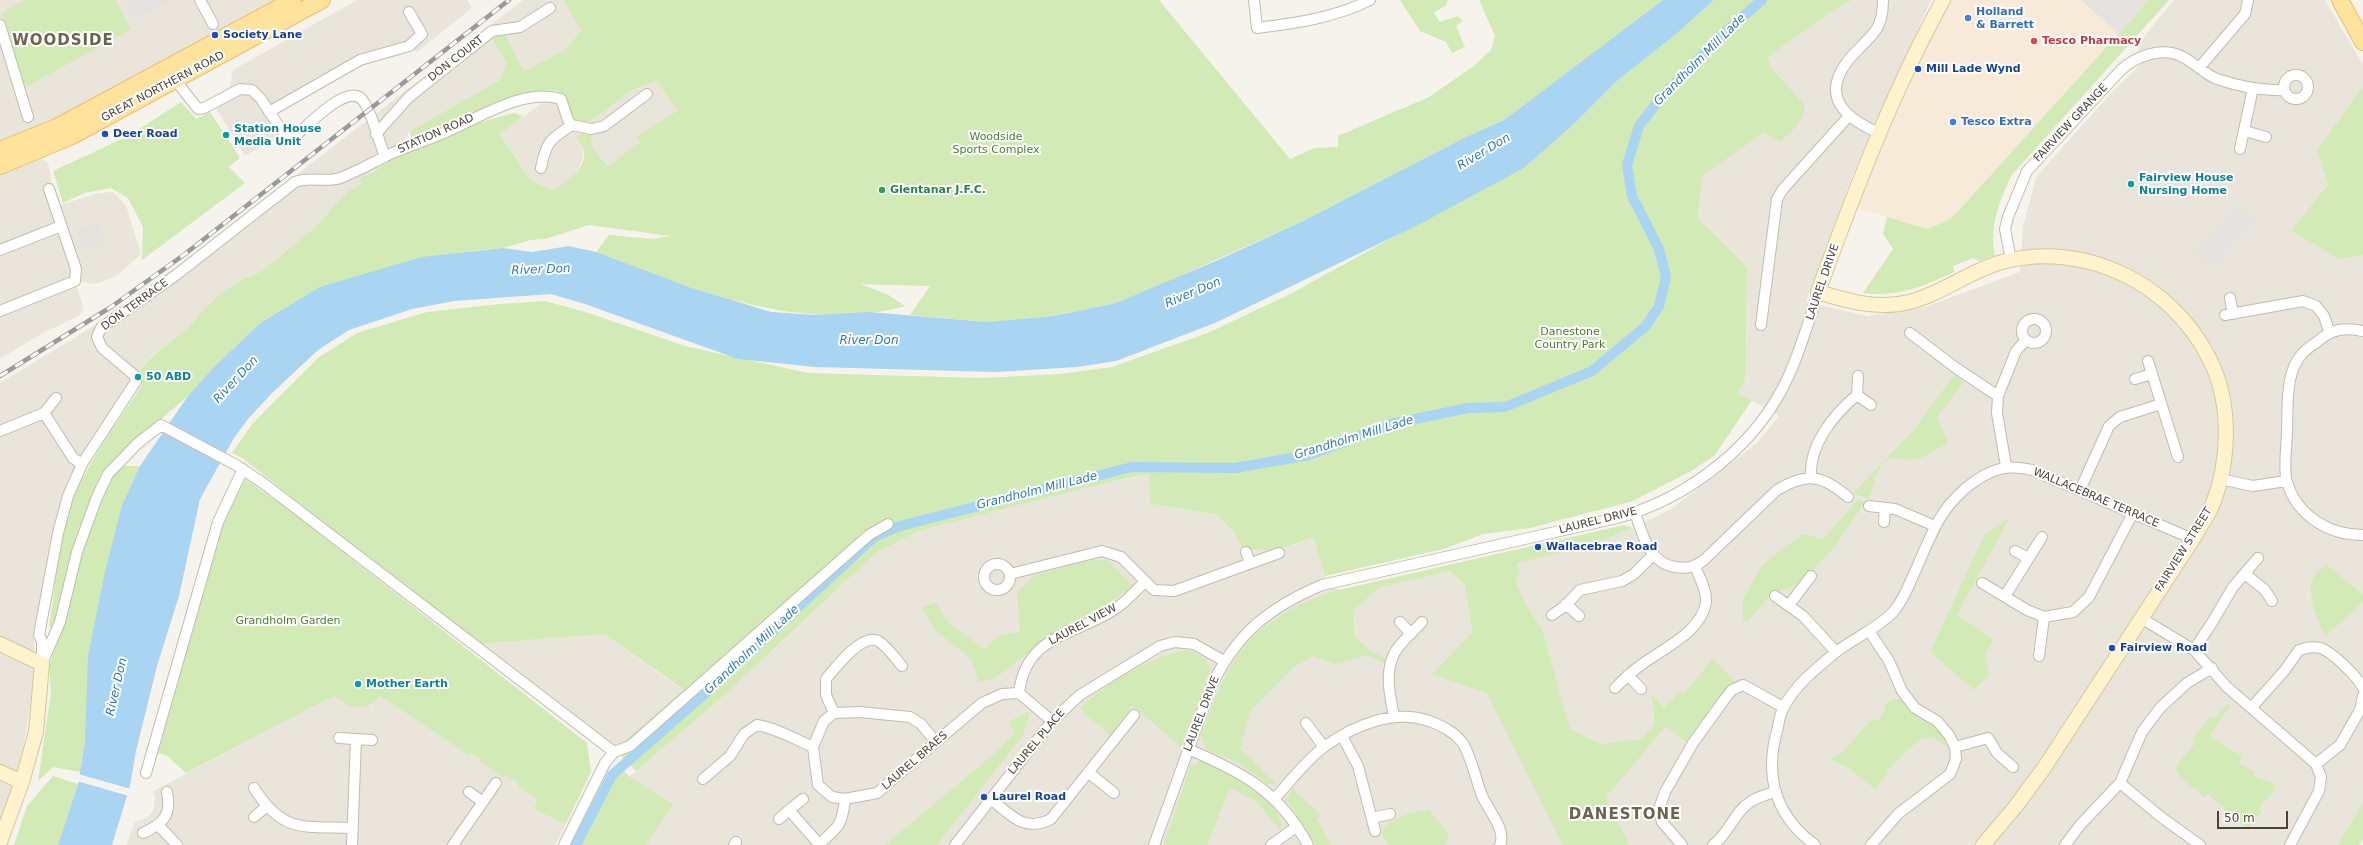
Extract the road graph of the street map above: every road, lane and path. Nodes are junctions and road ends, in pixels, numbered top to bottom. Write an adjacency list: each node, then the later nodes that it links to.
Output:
1 (200, 0): 12 (street)
2 (293, 0): 16 (main road, GREAT NORTHERN ROAD)
3 (322, 0): 16 (main road, GREAT NORTHERN ROAD)
4 (1254, 0): 5 (street)
5 (1370, 0)
6 (1883, 0): 21 (street)
7 (1943, 0): 25 (street, LAUREL DRIVE)
8 (2248, 0): 15 (street)
9 (2340, 0): 14 (main road)
10 (550, 8): 26 (street, DON COURT)
11 (409, 12): 20 (street)
12 (213, 24)
13 (1, 31): 22 (street)
14 (2363, 42)
15 (2199, 68): 17 (street, FAIRVIEW GRANGE); 36 (street, FAIRVIEW GRANGE)
16 (173, 73): 20 (street, STATION ROAD); 29 (main road, GREAT NORTHERN ROAD); 31 (main road, GREAT NORTHERN ROAD)
17 (2253, 88): 18 (street, FAIRVIEW GRANGE); 24 (street)
18 (2284, 90)
19 (647, 94): 23 (street)
20 (270, 112): 26 (street, STATION ROAD)
21 (1848, 116): 25 (street); 40 (street)
22 (28, 117)
23 (572, 125): 30 (street, STATION ROAD); 32 (street)
24 (2245, 131): 27 (street); 28 (street)
25 (1879, 133): 37 (street, LAUREL DRIVE)
26 (376, 134): 30 (street, STATION ROAD)
27 (2266, 136)
28 (2240, 149)
29 (0, 150)
30 (385, 156): 57 (street, DON TERRACE)
31 (0, 166)
32 (541, 168)
33 (49, 189): 34 (street)
34 (61, 226): 35 (street); 39 (street)
35 (0, 250)
36 (2011, 260): 37 (street, FAIRVIEW STREET); 61 (street, FAIRVIEW STREET)
37 (1818, 292): 67 (street, LAUREL DRIVE)
38 (2230, 298): 42 (street)
39 (0, 312)
40 (1761, 325)
41 (2363, 330): 42 (street)
42 (2330, 331): 62 (street)
43 (1910, 333): 50 (street)
44 (2026, 340): 50 (street)
45 (2148, 361): 46 (street)
46 (2152, 374): 48 (street); 52 (street)
47 (1858, 376): 49 (street)
48 (2135, 379)
49 (1857, 395): 53 (street); 60 (street)
50 (1998, 396): 58 (street)
51 (56, 398): 54 (street)
52 (2161, 404): 56 (street); 63 (street)
53 (1871, 406)
54 (44, 413): 55 (street); 57 (street)
55 (0, 431)
56 (2178, 457)
57 (82, 464): 106 (street, DON TERRACE)
58 (2006, 466): 63 (street, WALLACEBRAE TERRACE); 71 (street, WALLACEBRAE TERRACE)
59 (239, 467): 106 (street); 131 (street); 135 (street)
60 (1811, 476): 64 (street); 82 (street)
61 (2220, 479): 62 (street); 74 (street, FAIRVIEW STREET)
62 (2286, 480): 72 (street)
63 (2080, 490): 68 (street, WALLACEBRAE TERRACE)
64 (1848, 497)
65 (1869, 506): 66 (street)
66 (1885, 508): 69 (street); 71 (street)
67 (1635, 513): 78 (street); 105 (street, LAUREL DRIVE)
68 (2133, 513): 74 (street, WALLACEBRAE TERRACE); 95 (street)
69 (1884, 522)
70 (888, 524): 131 (street)
71 (1935, 526): 99 (street, WALLACEBRAE TERRACE)
72 (2363, 534)
73 (2042, 536): 79 (street)
74 (2193, 539): 96 (street, FAIRVIEW STREET)
75 (2015, 551): 79 (street)
76 (1246, 552): 81 (street)
77 (1279, 552): 81 (street)
78 (1653, 555): 82 (street); 91 (street)
79 (2028, 558): 89 (street)
80 (2258, 558): 84 (street)
81 (1250, 563): 86 (street)
82 (1695, 566): 109 (street)
83 (1010, 574): 86 (street)
84 (2245, 574): 90 (street); 102 (street)
85 (1811, 576): 92 (street)
86 (1146, 582): 113 (street, LAUREL VIEW)
87 (1982, 583): 89 (street)
88 (1775, 596): 92 (street)
89 (2005, 596): 95 (street)
90 (2272, 601)
91 (1566, 604): 93 (street); 94 (street)
92 (1789, 605): 103 (street)
93 (1552, 615)
94 (1579, 616)
95 (2044, 617): 104 (street)
96 (2141, 618): 102 (street); 164 (street, FAIRVIEW STREET)
97 (1400, 622): 100 (street)
98 (1422, 622): 100 (street)
99 (1869, 630): 103 (street); 129 (street)
100 (1412, 634): 119 (street)
101 (0, 644): 106 (street)
102 (2194, 650): 108 (street)
103 (1836, 652): 115 (street)
104 (2039, 656)
105 (1224, 661): 120 (street, LAUREL PLACE); 130 (street, LAUREL DRIVE)
106 (42, 664): 138 (street)
107 (902, 666): 117 (street)
108 (2212, 668): 116 (street); 140 (street)
109 (1628, 675): 110 (street); 112 (street)
110 (1615, 688)
111 (2363, 688): 116 (street)
112 (1641, 689)
113 (1019, 693): 120 (street); 126 (street, LAUREL BRAES)
114 (2363, 696): 132 (street)
115 (1783, 707): 144 (street); 175 (street)
116 (2252, 707): 132 (street)
117 (834, 713): 126 (street); 127 (street)
118 (1134, 715): 136 (street)
119 (1394, 717): 122 (street); 174 (street)
120 (1052, 721): 146 (street, LAUREL PLACE)
121 (1306, 723): 128 (street)
122 (1342, 736): 128 (street); 155 (street)
123 (339, 738): 124 (street)
124 (356, 739): 125 (street); 159 (street)
125 (372, 740)
126 (936, 742): 148 (street, LAUREL BRAES)
127 (813, 747): 137 (street); 148 (street)
128 (1324, 747): 149 (street)
129 (1955, 747): 133 (street); 178 (street)
130 (1188, 750): 149 (street); 171 (street, LAUREL DRIVE)
131 (614, 752): 168 (street)
132 (2316, 764): 181 (street)
133 (2013, 767)
134 (0, 772): 138 (street)
135 (146, 773)
136 (1089, 773): 145 (street); 146 (street)
137 (704, 779)
138 (22, 782): 162 (street)
139 (496, 783): 150 (street)
140 (2120, 783): 163 (street); 179 (street)
141 (254, 788): 151 (street)
142 (167, 792): 157 (street)
143 (469, 792): 150 (street)
144 (1774, 792): 176 (street); 177 (street)
145 (1114, 793)
146 (991, 798): 170 (street, LAUREL PLACE)
147 (803, 799): 152 (street)
148 (845, 799): 169 (street)
149 (1274, 799): 158 (street)
150 (483, 802): 167 (street)
151 (266, 807): 154 (street); 159 (street)
152 (789, 810): 156 (street); 169 (street)
153 (1390, 814): 155 (street)
154 (254, 817)
155 (1372, 818): 160 (street)
156 (779, 819)
157 (159, 826): 161 (street); 165 (street)
158 (1296, 827): 172 (street); 173 (street)
159 (353, 828): 166 (street)
160 (1375, 831)
161 (143, 833)
162 (1, 835)
163 (2188, 841): 180 (street)
164 (1986, 844)
165 (178, 845)
166 (352, 845)
167 (453, 845)
168 (564, 845)
169 (819, 845)
170 (955, 845)
171 (1154, 845)
172 (1271, 845)
173 (1308, 845)
174 (1500, 845)
175 (1682, 845)
176 (1713, 845)
177 (1815, 845)
178 (1872, 845)
179 (2065, 845)
180 (2200, 845)
181 (2290, 845)

